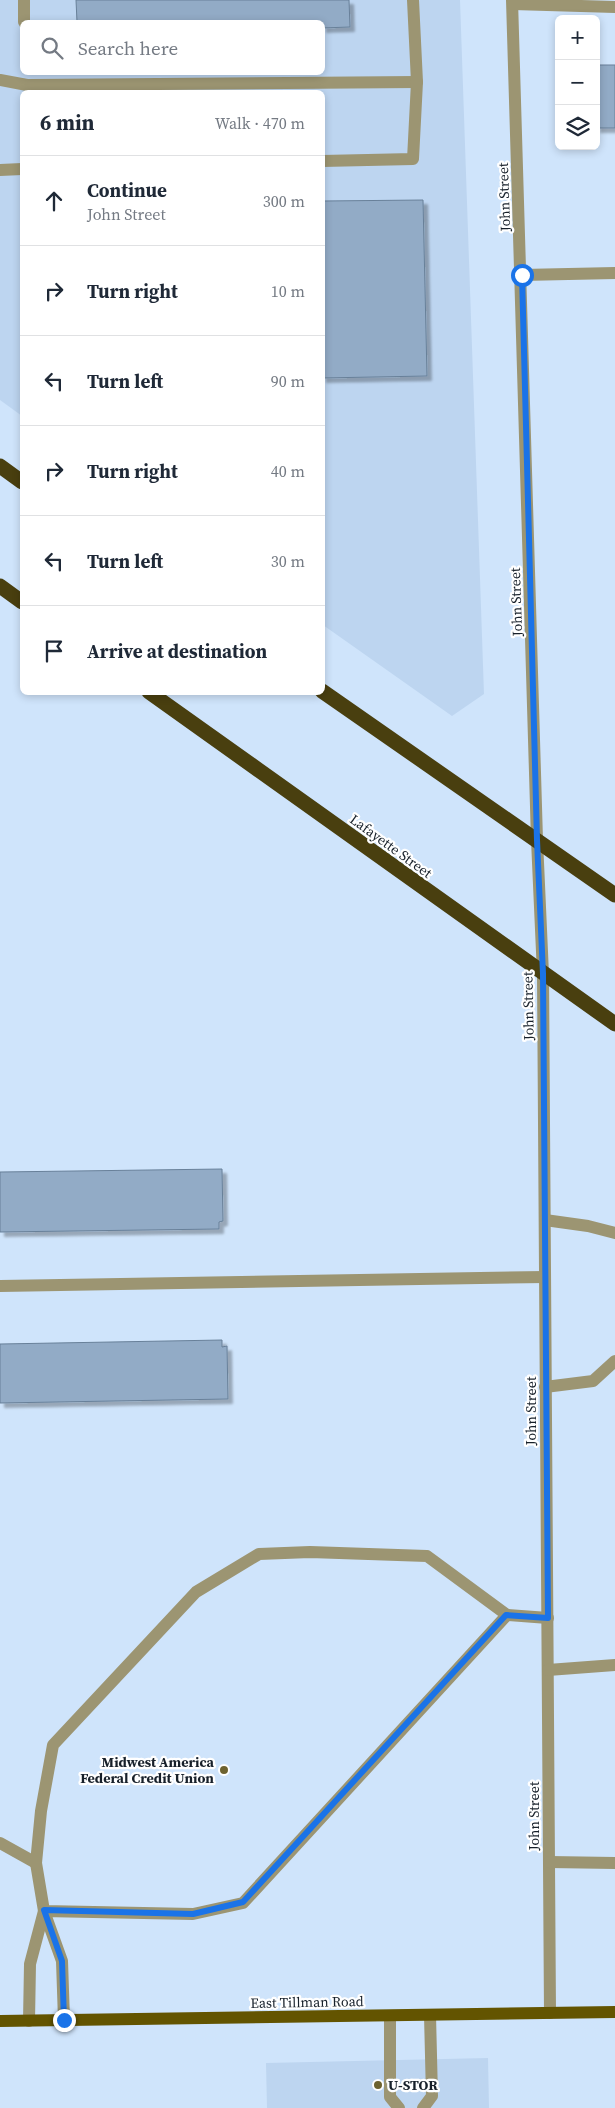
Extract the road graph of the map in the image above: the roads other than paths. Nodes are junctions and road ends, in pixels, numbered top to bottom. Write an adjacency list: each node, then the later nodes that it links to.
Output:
1 (24, 0): 5 (street)
2 (413, 0): 7 (street)
3 (512, 2): 4 (street); 13 (street, John Street)
4 (615, 7)
5 (24, 20)
6 (0, 80): 8 (street)
7 (417, 82): 8 (street); 9 (street)
8 (27, 83)
9 (325, 161)
10 (20, 169): 11 (street)
11 (0, 170)
12 (615, 273): 13 (street)
13 (522, 275): 20 (street, John Street)
14 (0, 466): 15 (highway)
15 (20, 481)
16 (0, 586): 17 (highway)
17 (20, 601)
18 (325, 693): 20 (highway)
19 (153, 695): 22 (highway, Lafayette Street)
20 (537, 840): 21 (highway); 22 (street, John Street)
21 (615, 895)
22 (543, 974): 23 (highway, Lafayette Street); 24 (street, John Street)
23 (615, 1024)
24 (545, 1220): 25 (street); 26 (street, John Street)
25 (615, 1233)
26 (545, 1277): 27 (street); 29 (street, John Street)
27 (0, 1286)
28 (615, 1361): 29 (street)
29 (545, 1387): 31 (street, John Street)
30 (506, 1615): 31 (street); 36 (street); 38 (street)
31 (548, 1618): 33 (street, John Street)
32 (615, 1664): 33 (street)
33 (548, 1670): 35 (street, John Street)
34 (0, 1843): 36 (street)
35 (549, 1862): 37 (street); 40 (street, John Street)
36 (36, 1863): 38 (street)
37 (615, 1863)
38 (44, 1910): 43 (street); 44 (street)
39 (615, 2012): 40 (main road, East Tillman Road)
40 (550, 2013): 41 (main road, East Tillman Road)
41 (430, 2015): 42 (main road, East Tillman Road); 47 (street)
42 (390, 2016): 44 (main road, East Tillman Road); 46 (street)
43 (29, 2020): 44 (main road, East Tillman Road); 45 (main road, East Tillman Road)
44 (64, 2020)
45 (0, 2021)
46 (399, 2108)
47 (423, 2108)

